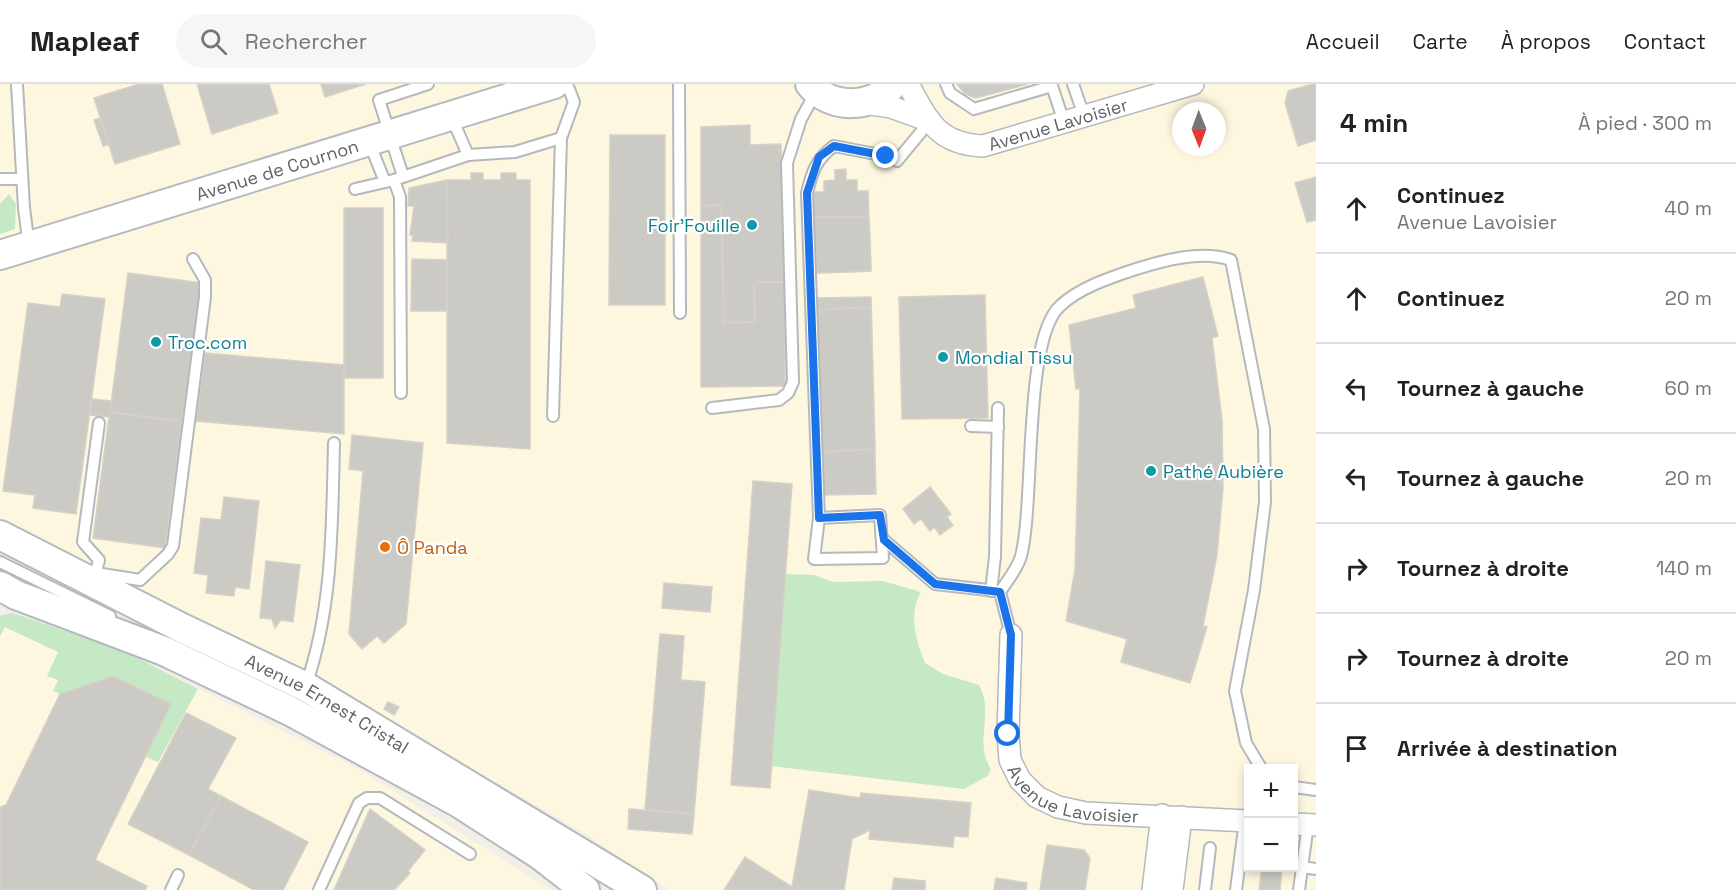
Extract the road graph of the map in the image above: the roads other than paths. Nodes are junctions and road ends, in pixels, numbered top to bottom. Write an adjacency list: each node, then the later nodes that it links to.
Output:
1 (17, 84): 23 (lane)
2 (428, 84): 19 (lane)
3 (520, 84): 19 (main road, Avenue de Cournon)
4 (554, 84): 16 (main road, Avenue de Cournon)
5 (567, 84): 20 (lane)
6 (679, 84): 30 (lane)
7 (893, 84): 15 (main road)
8 (908, 84): 18 (street, Avenue Lavoisier)
9 (946, 84): 17 (lane)
10 (1059, 84): 17 (lane)
11 (1073, 84): 17 (lane)
12 (1192, 84): 14 (street, Avenue Lavoisier)
13 (813, 88): 15 (main road); 32 (lane)
14 (1158, 89): 17 (street, Avenue Lavoisier)
15 (864, 103): 18 (street, Avenue Lavoisier)
16 (451, 116): 19 (main road, Avenue de Cournon); 21 (lane)
17 (1072, 120): 18 (street, Avenue Lavoisier)
18 (930, 121): 39 (lane)
19 (382, 134): 24 (lane); 24 (lane); 26 (main road, Avenue de Cournon)
20 (561, 138): 21 (lane); 34 (lane)
21 (468, 155): 24 (lane)
22 (0, 179): 23 (lane)
23 (22, 179): 26 (lane)
24 (394, 180): 25 (lane); 31 (lane)
25 (355, 189)
26 (29, 241): 27 (main road, Avenue de Cournon); 28 (main road, Avenue de Cournon)
27 (0, 246)
28 (0, 255)
29 (193, 259): 43 (lane)
30 (680, 313)
31 (401, 393)
32 (712, 408)
33 (998, 408): 37 (lane)
34 (553, 416)
35 (99, 423): 43 (lane)
36 (971, 426): 37 (lane)
37 (998, 427): 44 (lane)
38 (334, 443): 47 (lane)
39 (819, 518): 41 (lane); 41 (lane)
40 (0, 535): 43 (main road, Avenue Ernest Cristal)
41 (884, 540): 44 (lane)
42 (0, 562): 47 (lane)
43 (94, 577): 47 (main road, Avenue Ernest Cristal)
44 (996, 591): 46 (lane); 48 (lane)
45 (5, 594): 47 (main road, Avenue Ernest Cristal)
46 (1011, 635): 51 (street, Avenue Lavoisier)
47 (298, 699): 56 (lane); 63 (main road, Avenue Ernest Cristal); 64 (main road, Avenue Ernest Cristal)
48 (1259, 764)
49 (1298, 788): 50 (lane)
50 (1316, 790)
51 (1172, 816): 52 (street, Avenue Lavoisier); 65 (street, Avenue Lavoisier); 66 (street)
52 (1244, 821)
53 (1306, 824): 58 (lane)
54 (1244, 840): 68 (lane)
55 (1210, 848): 67 (lane)
56 (555, 852)
57 (470, 854): 62 (lane)
58 (1302, 867): 59 (lane); 69 (lane)
59 (1316, 869)
60 (178, 875): 61 (lane)
61 (171, 890)
62 (319, 890)
63 (585, 890)
64 (642, 890)
65 (1153, 890)
66 (1172, 890)
67 (1205, 890)
68 (1236, 890)
69 (1299, 890)

